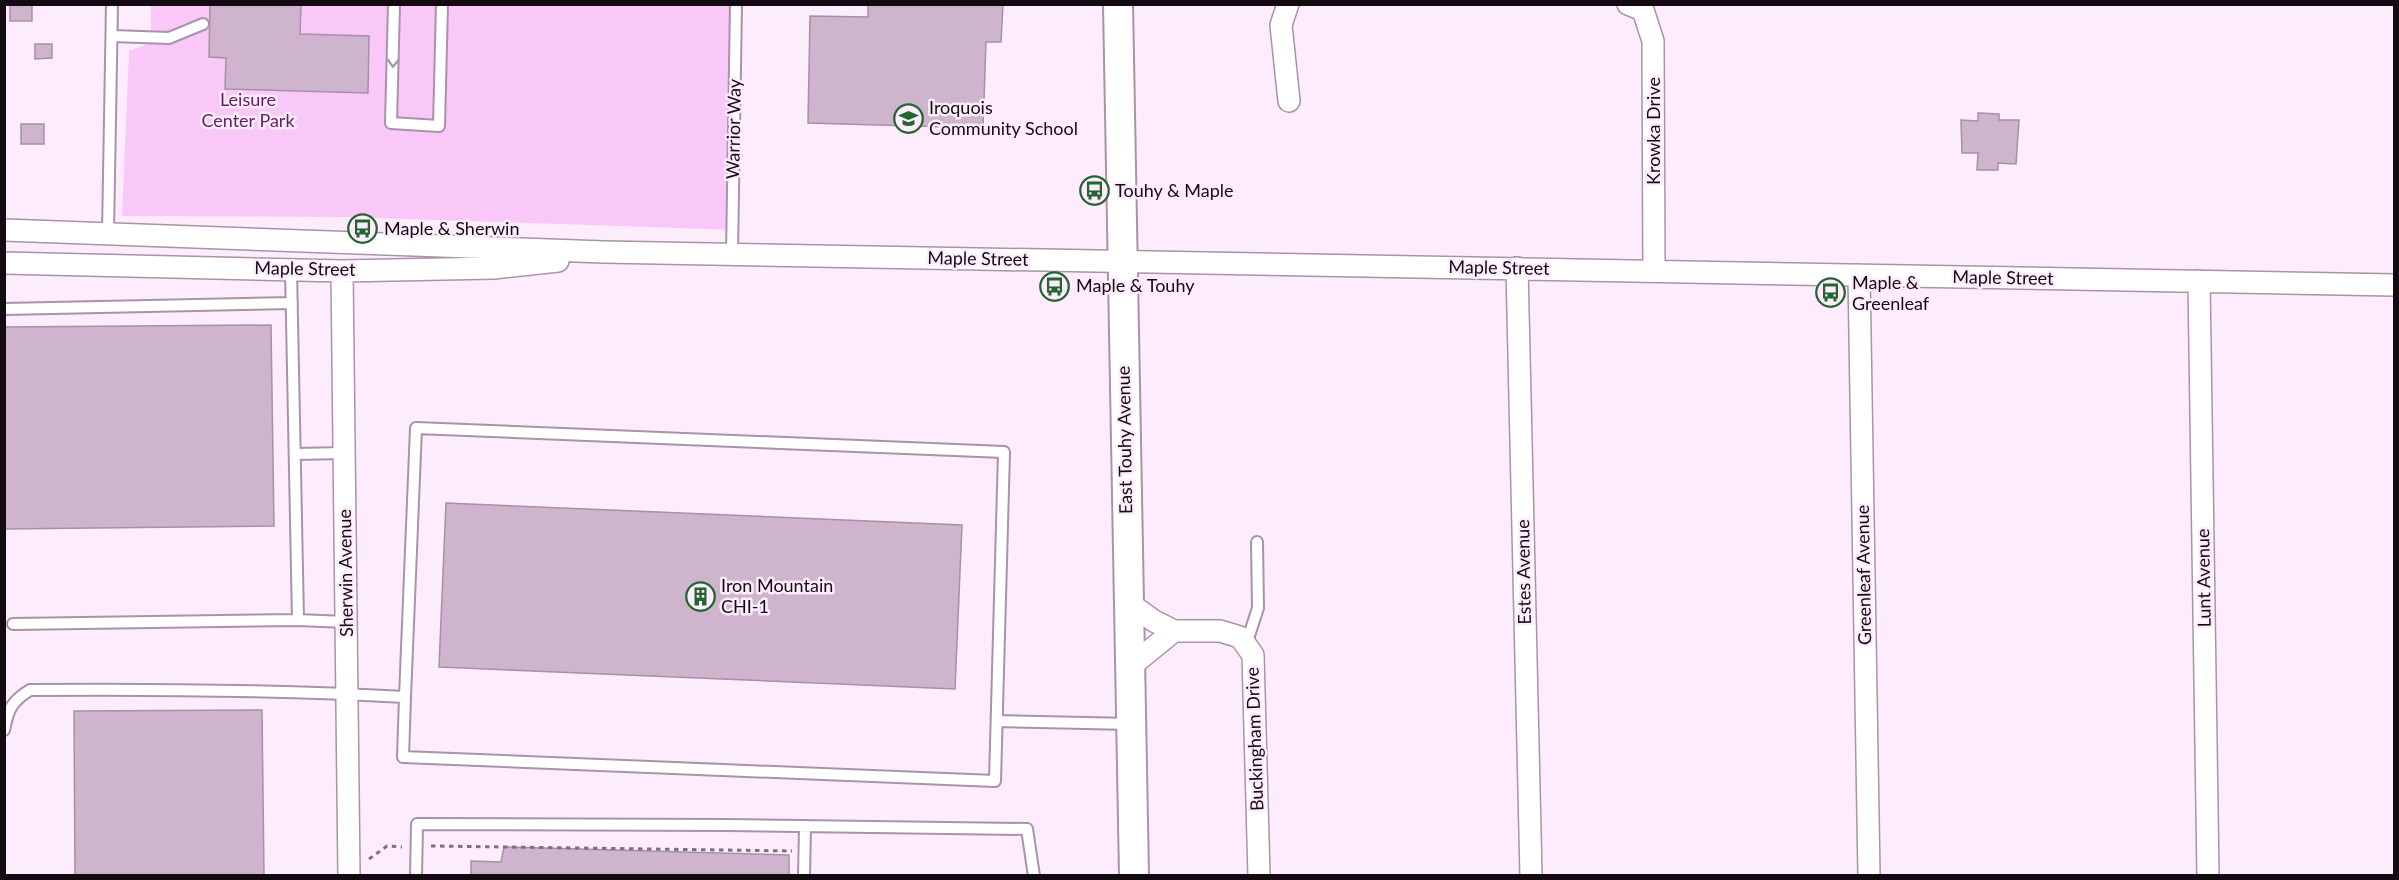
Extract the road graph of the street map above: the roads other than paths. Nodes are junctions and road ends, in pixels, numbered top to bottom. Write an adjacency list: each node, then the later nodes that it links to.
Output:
1 (112, 4): 9 (lane)
2 (394, 4): 3 (lane, one-way to 3)
3 (442, 4)
4 (736, 4): 14 (lane, Warrior Way)
5 (1118, 4): 15 (main road, East Touhy Avenue)
6 (1288, 4): 10 (street)
7 (1628, 4): 20 (street, Krowka Drive)
8 (203, 24): 9 (lane)
9 (112, 36): 12 (lane)
10 (1289, 101)
11 (4, 230): 12 (street, Maple Street)
12 (108, 234): 13 (street, Maple Street)
13 (604, 252): 14 (street, Maple Street); 19 (street, Maple Street)
14 (732, 254): 15 (street, Maple Street)
15 (1121, 261): 17 (street, Maple Street); 29 (main road, East Touhy Avenue)
16 (4, 262): 18 (street, Maple Street)
17 (1516, 268): 20 (street, Maple Street); 48 (street, Estes Avenue)
18 (291, 270): 19 (street, Maple Street); 24 (lane)
19 (342, 271): 26 (street, Sherwin Avenue)
20 (1654, 271): 21 (street, Maple Street)
21 (1859, 275): 22 (street, Maple Street); 49 (street, Greenleaf Avenue)
22 (2199, 281): 23 (street, Maple Street); 50 (street, Lunt Avenue)
23 (2394, 285)
24 (292, 303): 25 (lane); 27 (lane)
25 (4, 309)
26 (344, 453): 27 (lane); 31 (street, Sherwin Avenue)
27 (295, 454): 30 (lane)
28 (1257, 542): 34 (lane)
29 (1129, 603): 33 (street, Buckingham Drive); 35 (main road, East Touhy Avenue)
30 (298, 621): 31 (lane); 32 (lane)
31 (346, 622): 36 (street, Sherwin Avenue)
32 (13, 624)
33 (1174, 631): 34 (street, Buckingham Drive); 35 (street)
34 (1246, 646): 47 (street, Buckingham Drive)
35 (1131, 666): 39 (main road, East Touhy Avenue)
36 (347, 694): 37 (lane); 40 (lane); 42 (street, Sherwin Avenue)
37 (405, 697): 38 (lane); 38 (lane)
38 (997, 721): 39 (lane)
39 (1131, 724): 46 (main road, East Touhy Avenue)
40 (4, 730)
41 (805, 826): 43 (lane); 44 (lane); 45 (lane)
42 (355, 870)
43 (416, 876)
44 (804, 876)
45 (1034, 876)
46 (1134, 876)
47 (1259, 876)
48 (1531, 876)
49 (1869, 876)
50 (2208, 876)

